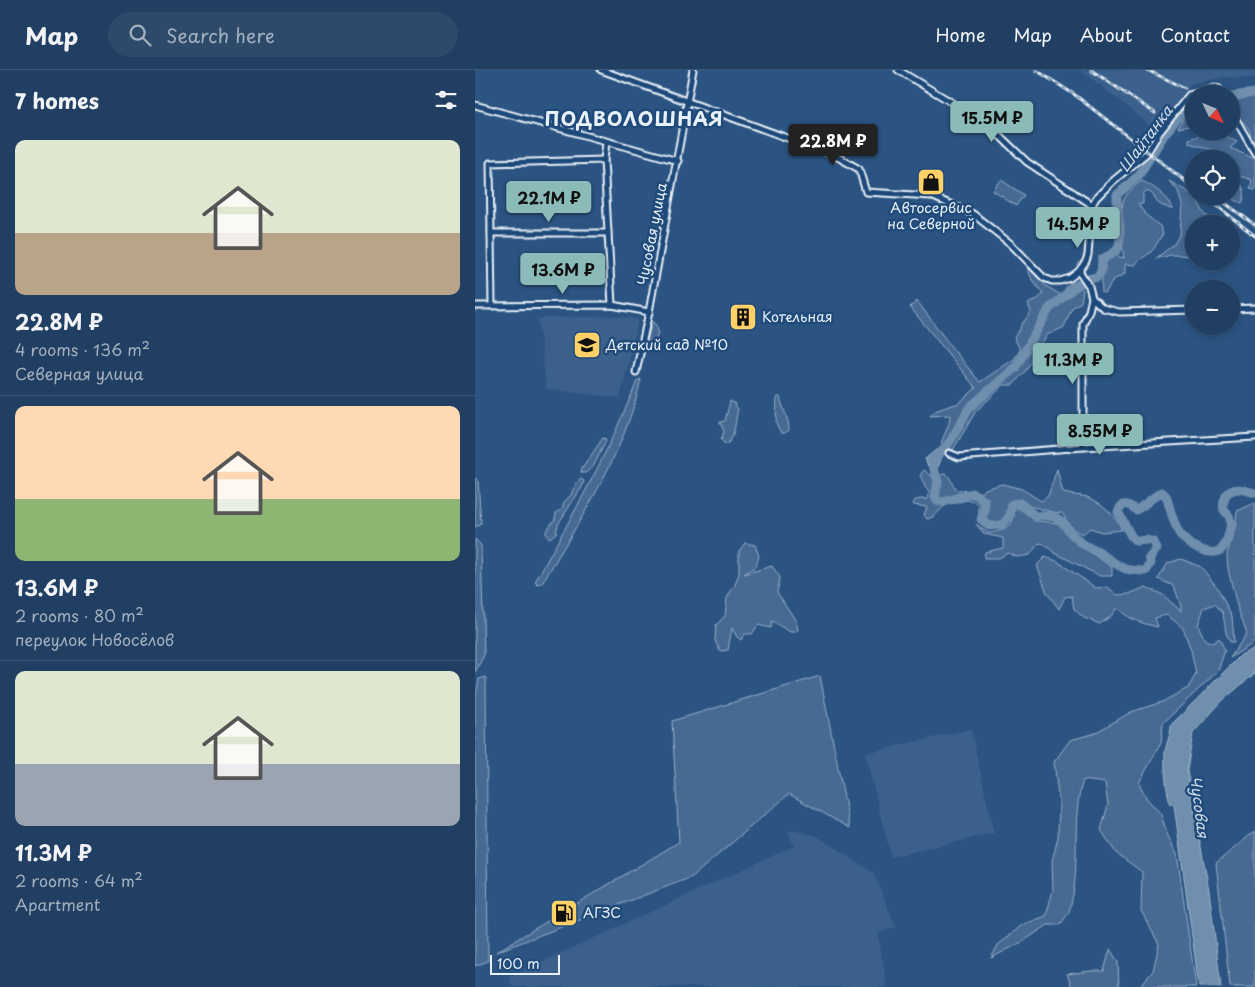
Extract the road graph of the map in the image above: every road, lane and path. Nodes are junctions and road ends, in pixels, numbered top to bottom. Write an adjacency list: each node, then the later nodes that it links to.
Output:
1 (601, 70): 5 (street)
2 (693, 70): 5 (street, Чусовая улица)
3 (898, 70): 13 (street)
4 (1185, 101): 13 (street)
5 (687, 102): 12 (street, Чусовая улица); 16 (street)
6 (475, 105): 8 (street)
7 (1240, 126): 9 (street)
8 (606, 142): 11 (street); 12 (street)
9 (1253, 147): 10 (street)
10 (1255, 153)
11 (604, 160): 14 (street); 15 (street)
12 (678, 161): 24 (street, Чусовая улица)
13 (1092, 205): 16 (street)
14 (491, 233): 15 (street); 20 (street)
15 (608, 233): 18 (street)
16 (1079, 271): 17 (street)
17 (1092, 298): 23 (street); 27 (street)
18 (612, 305): 20 (street); 24 (street)
19 (475, 306): 20 (street)
20 (492, 306)
21 (1255, 308): 22 (street)
22 (1240, 309)
23 (1185, 310)
24 (649, 312): 25 (street, Чусовая улица)
25 (636, 372)
26 (1255, 437): 27 (street)
27 (1083, 447): 28 (street)
28 (949, 453)

